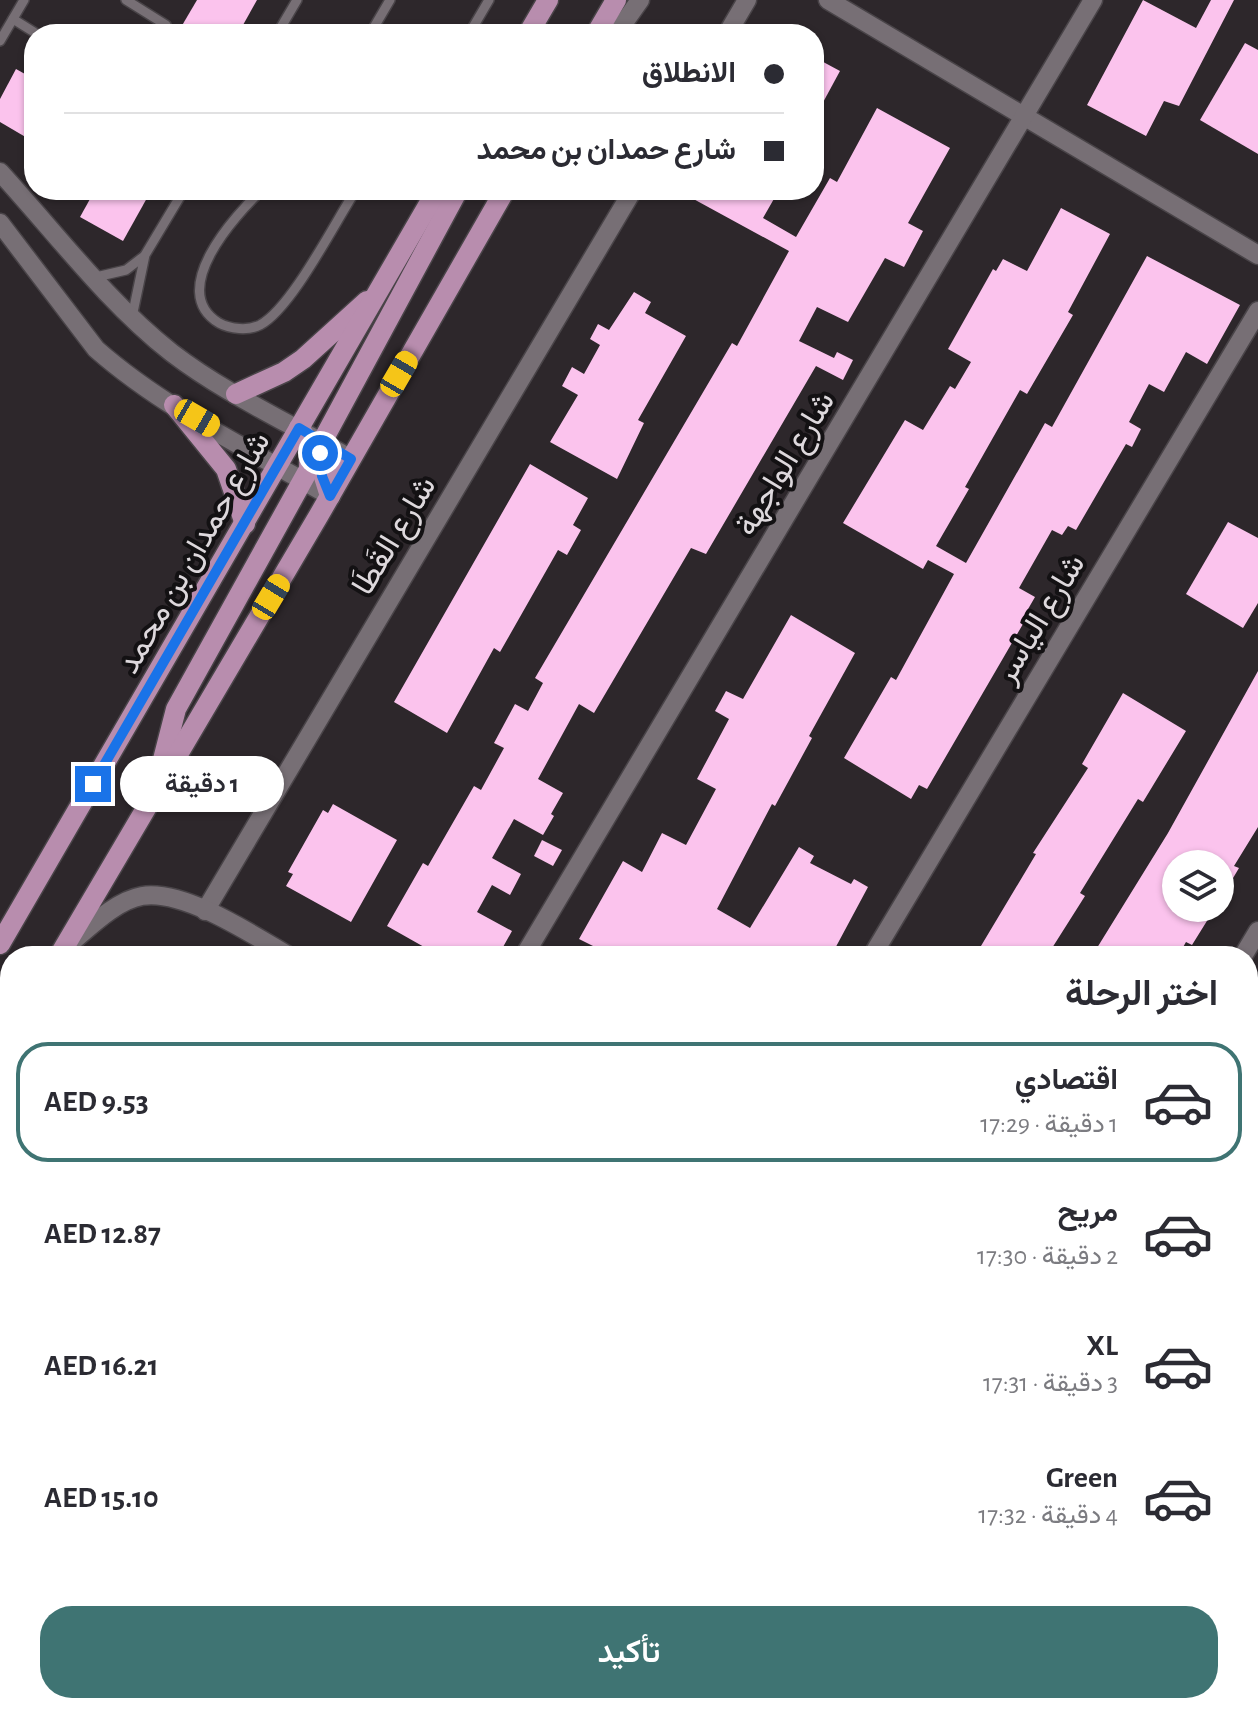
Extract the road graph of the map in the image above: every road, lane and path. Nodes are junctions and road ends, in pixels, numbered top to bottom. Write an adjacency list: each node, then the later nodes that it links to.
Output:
1 (24, 0): 13 (lane)
2 (126, 0): 14 (lane)
3 (297, 0): 15 (lane)
4 (376, 0): 12 (lane)
5 (489, 0): 17 (lane)
6 (548, 0): 18 (main road)
7 (616, 0): 19 (main road)
8 (640, 0): 20 (street)
9 (747, 0): 21 (street)
10 (828, 0): 24 (street)
11 (1093, 0): 24 (street, شارع الواجهة)
12 (389, 3): 16 (lane)
13 (13, 19): 22 (lane); 23 (lane)
14 (164, 24)
15 (283, 24)
16 (376, 24)
17 (475, 24)
18 (534, 24)
19 (602, 24)
20 (623, 24)
21 (733, 24)
22 (24, 26)
23 (0, 41)
24 (1026, 116): 37 (street); 57 (street, شارع الواجهة)
25 (0, 172): 26 (street)
26 (24, 198)
27 (26, 200): 38 (street)
28 (178, 200): 36 (lane)
29 (253, 200): 30 (lane)
30 (350, 200)
31 (431, 200): 39 (main road, شارع حمدان بن محمد)
32 (453, 200): 45 (main road)
33 (499, 200): 46 (main road)
34 (627, 200): 52 (street, شارع القَطَا)
35 (0, 223): 43 (street)
36 (145, 255): 38 (lane); 41 (lane)
37 (1258, 255)
38 (96, 277): 41 (street)
39 (381, 287): 42 (main road); 44 (main road, شارع حمدان بن محمد)
40 (1258, 311): 58 (street, شارع الياسر)
41 (132, 317): 42 (street)
42 (236, 394): 44 (street)
43 (174, 405): 47 (street); 50 (main road)
44 (299, 428): 45 (street); 47 (main road, شارع حمدان بن محمد); 48 (main road)
45 (322, 442): 46 (street); 49 (main road)
46 (351, 459): 49 (main road)
47 (278, 465): 48 (street); 50 (main road, شارع حمدان بن محمد)
48 (304, 481): 49 (street); 51 (main road)
49 (330, 496): 51 (main road)
50 (245, 524): 53 (main road, شارع حمدان بن محمد)
51 (157, 788): 54 (main road)
52 (205, 911): 55 (street); 56 (street)
53 (0, 944)
54 (65, 946)
55 (69, 946)
56 (264, 946)
57 (530, 946)
58 (878, 946)

